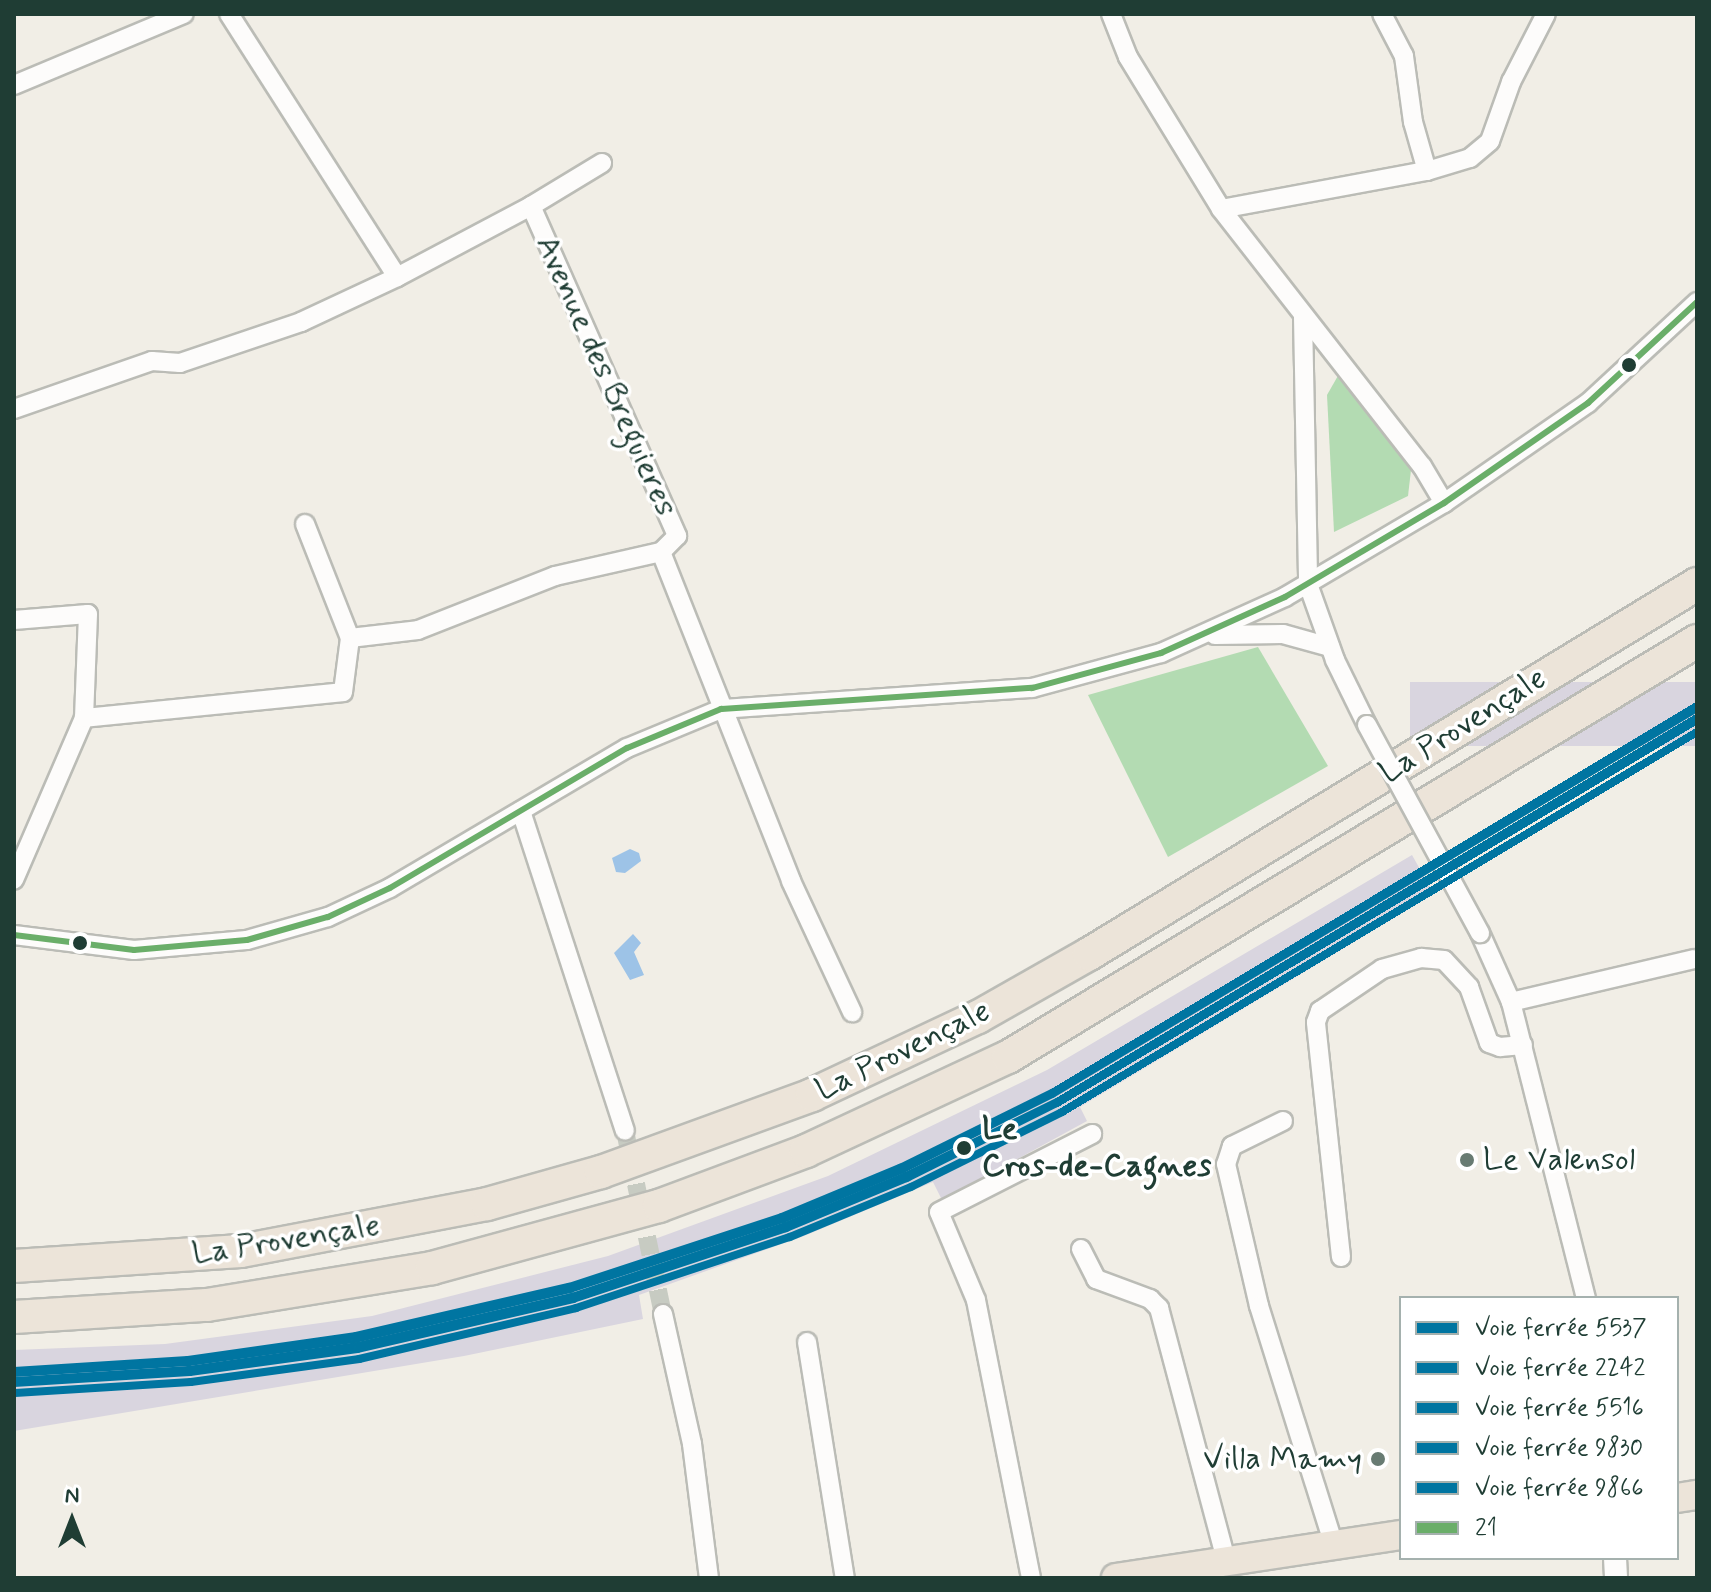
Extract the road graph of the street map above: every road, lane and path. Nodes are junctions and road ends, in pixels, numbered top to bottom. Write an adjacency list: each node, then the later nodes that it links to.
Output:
1 (184, 14): 6 (street)
2 (229, 14): 11 (street)
3 (1111, 14): 10 (street)
4 (1382, 14): 8 (street)
5 (1546, 14): 8 (street)
6 (14, 85)
7 (602, 163): 9 (street)
8 (1427, 171): 10 (street)
9 (531, 206): 11 (street, Avenue des Breguieres); 17 (street, Avenue des Breguieres)
10 (1221, 209): 13 (street)
11 (397, 277): 14 (street, Avenue des Breguieres)
12 (1697, 302): 15 (street)
13 (1303, 317): 15 (street); 18 (street)
14 (14, 409)
15 (1444, 503): 18 (street)
16 (305, 524): 22 (street)
17 (661, 552): 22 (street); 25 (street, Avenue des Breguieres)
18 (1308, 584): 21 (street); 24 (street)
19 (1697, 584): 39 (highway, La Provençale)
20 (14, 620): 26 (street)
21 (1208, 635): 24 (street); 25 (street)
22 (350, 638): 26 (street)
23 (1697, 641): 42 (highway, La Provençale)
24 (1330, 647): 31 (street, bridge)
25 (721, 709): 27 (street); 32 (street, Avenue des Breguieres)
26 (84, 718): 28 (street)
27 (521, 811): 29 (street); 35 (street)
28 (14, 880)
29 (14, 935)
30 (1694, 959): 31 (street)
31 (1511, 1002): 33 (street)
32 (852, 1012)
33 (1523, 1045): 38 (street); 40 (street)
34 (1283, 1121): 45 (street)
35 (625, 1131)
36 (1092, 1134): 49 (street)
37 (1081, 1249): 46 (street)
38 (1341, 1257)
39 (14, 1266)
40 (1586, 1296)
41 (663, 1314): 47 (street)
42 (14, 1317)
43 (807, 1342): 48 (street)
44 (1399, 1535): 45 (main road)
45 (1333, 1542): 46 (main road)
46 (1226, 1559): 50 (main road)
47 (709, 1578)
48 (845, 1578)
49 (1031, 1578)
50 (1116, 1578)

